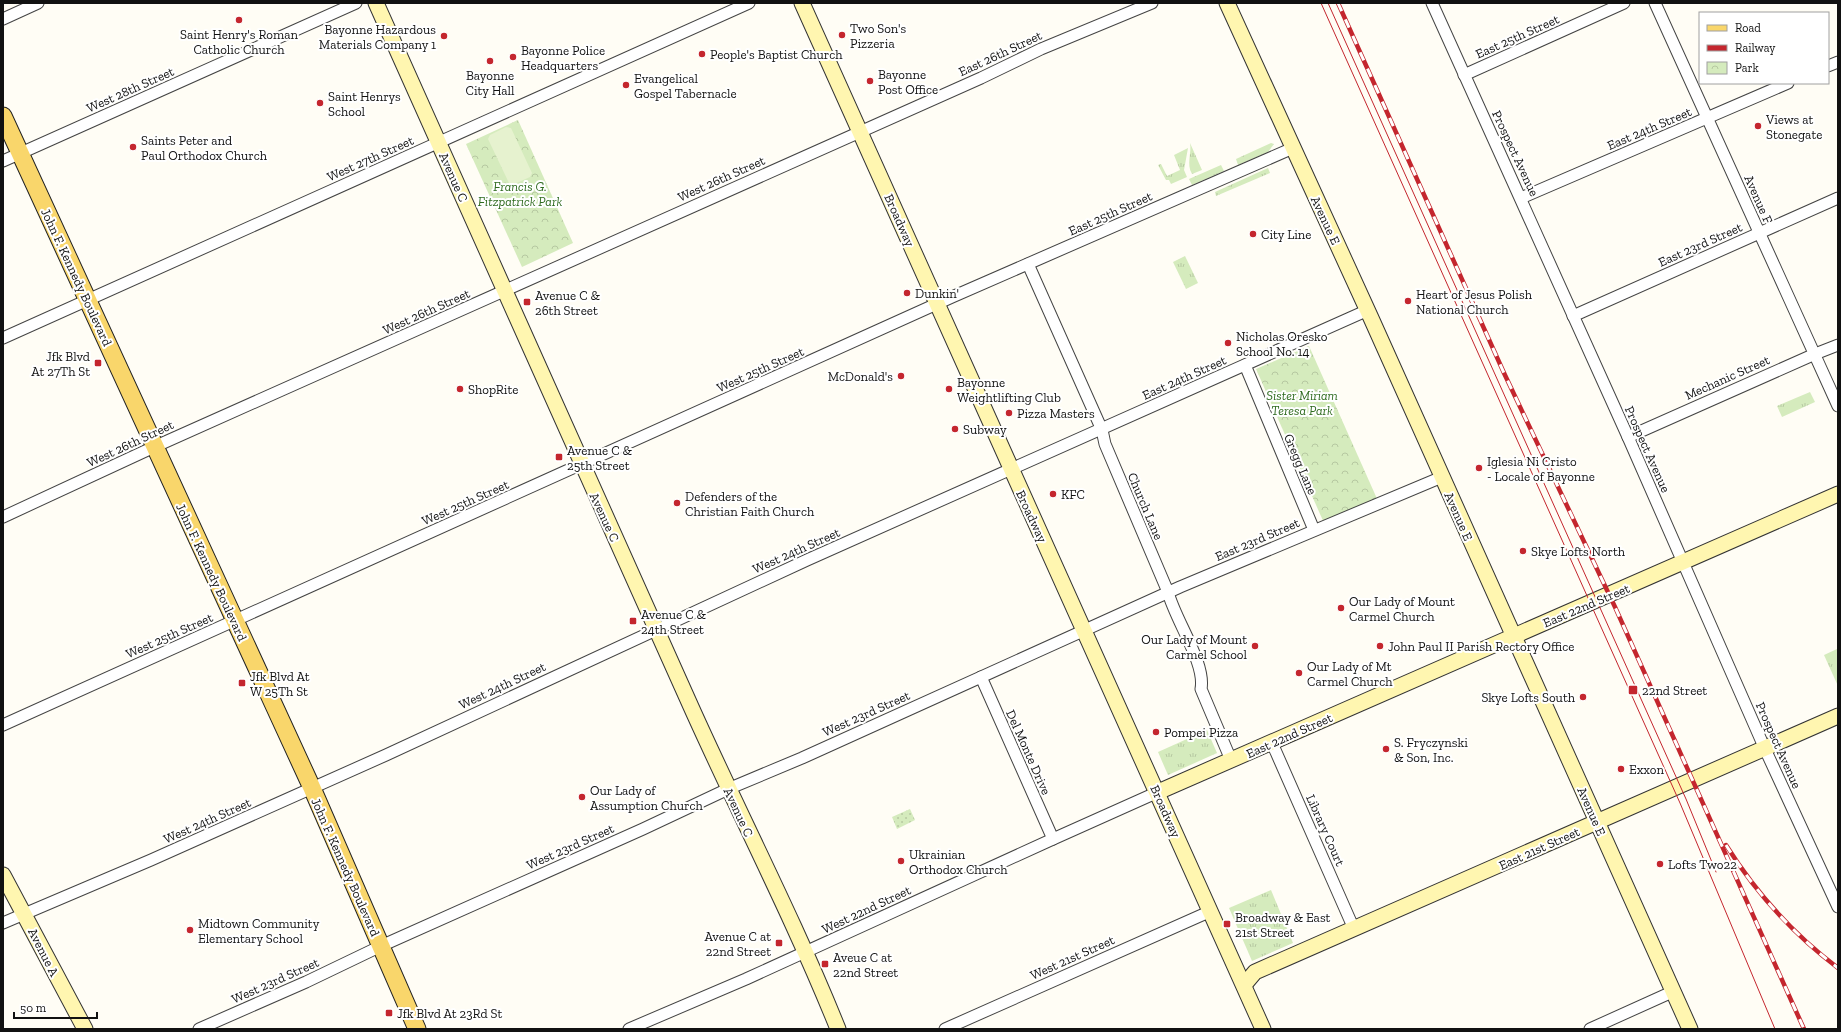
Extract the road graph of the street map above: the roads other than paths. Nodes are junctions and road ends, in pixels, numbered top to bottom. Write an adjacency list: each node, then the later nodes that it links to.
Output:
1 (38, 3): 11 (street)
2 (356, 3): 19 (street, West 28th Street)
3 (376, 3): 17 (street, Avenue C)
4 (749, 3): 17 (street, West 27th Street)
5 (802, 3): 16 (street, Broadway)
6 (1152, 3): 16 (street, East 26th Street)
7 (1227, 3): 18 (street, Avenue E)
8 (1432, 3): 12 (street, Prospect Avenue)
9 (1624, 3): 12 (street, East 25th Street)
10 (1655, 3): 15 (street, Avenue F)
11 (3, 19)
12 (1464, 75): 21 (street, Prospect Avenue)
13 (1786, 84): 15 (street, East 24th Street)
14 (3, 116): 19 (main road, John F. Kennedy Boulevard)
15 (1707, 118): 21 (street, East 24th Street); 23 (street, Avenue F)
16 (860, 131): 25 (street, West 26th Street); 27 (street, Broadway)
17 (439, 142): 25 (street, Avenue C); 26 (street, West 27th Street)
18 (1293, 148): 24 (street, East 25th Street); 28 (street, Avenue E)
19 (20, 154): 20 (street, West 28th Street); 26 (main road, John F. Kennedy Boulevard)
20 (3, 161)
21 (1521, 198): 29 (street, Prospect Avenue)
22 (1838, 198): 23 (street, East 23rd Street)
23 (1759, 233): 29 (street, East 23rd Street); 32 (street, Avenue F)
24 (1028, 264): 27 (street, East 25th Street); 35 (street, Church Lane)
25 (504, 291): 37 (street, West 26th Street); 38 (street, Avenue C)
26 (88, 300): 30 (street, West 27th Street); 37 (main road, John F. Kennedy Boulevard)
27 (938, 304): 38 (street, West 25th Street); 39 (street, Broadway)
28 (1368, 310): 33 (street, East 24th Street); 40 (street, Avenue E)
29 (1573, 316): 36 (street, Prospect Avenue)
30 (3, 338)
31 (1838, 345): 32 (street, Mechanic Street)
32 (1815, 354): 34 (street, Avenue F); 36 (street, Mechanic Street)
33 (1245, 365): 35 (street, East 24th Street); 43 (street, Gregg Lane)
34 (1838, 406)
35 (1102, 430): 39 (street, East 24th Street); 45 (street, Church Lane)
36 (1628, 436): 44 (street, Prospect Avenue)
37 (154, 447): 42 (street, West 26th Street); 46 (main road, John F. Kennedy Boulevard)
38 (581, 464): 46 (street, West 25th Street); 47 (street, Avenue C)
39 (1011, 470): 47 (street, West 24th Street); 48 (street, Broadway)
40 (1442, 477): 43 (street, East 23rd Street); 49 (street, Avenue E)
41 (1838, 494): 44 (street, East 22nd Street)
42 (3, 517)
43 (1314, 530): 45 (street, East 23rd Street)
44 (1682, 563): 49 (street, East 22nd Street); 54 (street, Prospect Avenue)
45 (1168, 592): 48 (street, East 23rd Street); 55 (street, Church Lane)
46 (234, 621): 52 (street, West 25th Street); 56 (main road, John F. Kennedy Boulevard)
47 (656, 629): 56 (street, West 24th Street); 57 (street, Avenue C)
48 (1084, 630): 50 (street, West 23rd Street); 58 (street, Broadway)
49 (1514, 637): 53 (street, East 22nd Street); 59 (street, Avenue E)
50 (981, 677): 57 (street, West 23rd Street); 60 (street, Del Monte Drive)
51 (1838, 716): 54 (street, East 21st Street)
52 (3, 725)
53 (1272, 743): 55 (street, East 22nd Street); 66 (street, Library Court)
54 (1765, 749): 59 (street, East 21st Street); 62 (street, Prospect Avenue)
55 (1231, 760): 58 (street, East 22nd Street)
56 (312, 788): 64 (street, West 24th Street); 67 (main road, John F. Kennedy Boulevard)
57 (728, 789): 67 (street, West 23rd Street); 68 (street, Avenue C)
58 (1158, 792): 60 (street, West 22nd Street); 63 (street, Broadway)
59 (1597, 822): 66 (street, East 21st Street); 70 (street, Avenue E)
60 (1052, 839): 68 (street, West 22nd Street)
61 (3, 875): 64 (street, Avenue A)
62 (1838, 907)
63 (1211, 911): 69 (street, Broadway); 76 (street, West 21st Street)
64 (24, 914): 65 (street, West 24th Street); 71 (street, Avenue A)
65 (3, 923)
66 (1354, 929): 69 (street, East 21st Street)
67 (381, 946): 72 (street, West 23rd Street); 73 (main road, John F. Kennedy Boulevard)
68 (805, 952): 74 (street, West 22nd Street); 75 (street, Avenue C)
69 (1244, 985): 77 (street, Broadway)
70 (1672, 992): 78 (street); 79 (street, Avenue E)
71 (85, 1029)
72 (200, 1029)
73 (417, 1029)
74 (629, 1029)
75 (838, 1029)
76 (945, 1029)
77 (1263, 1029)
78 (1590, 1029)
79 (1690, 1029)

